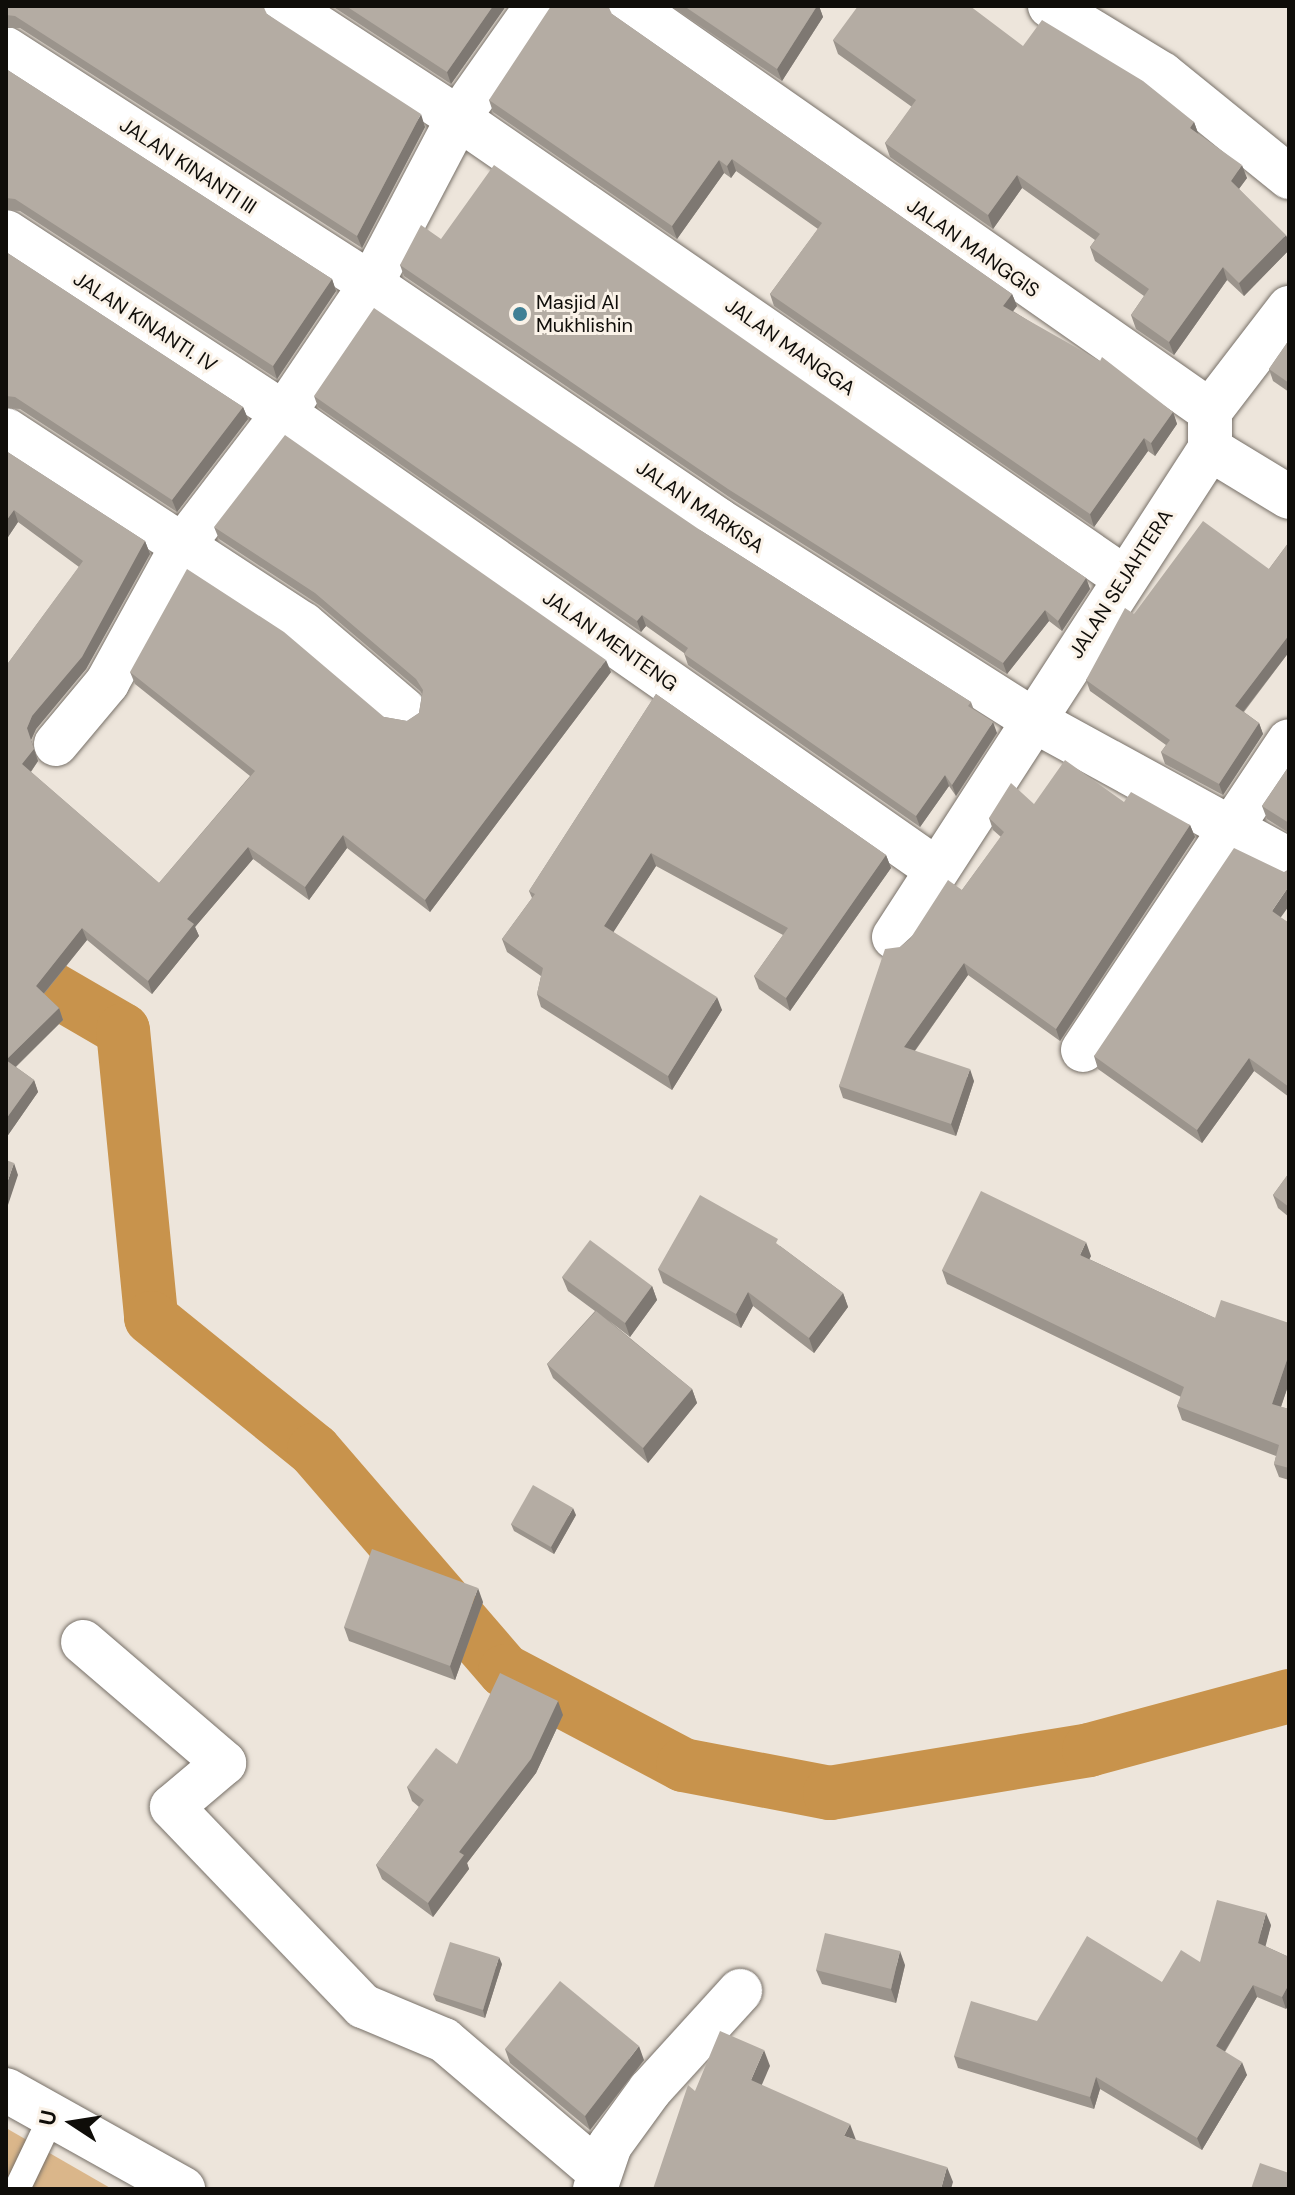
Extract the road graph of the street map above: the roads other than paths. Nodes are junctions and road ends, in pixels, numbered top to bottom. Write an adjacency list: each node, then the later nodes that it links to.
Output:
1 (286, 6): 6 (street, JALAN MANGGA)
2 (537, 6): 6 (street)
3 (631, 6): 13 (street, JALAN MANGGIS)
4 (1050, 6): 7 (street)
5 (6, 49): 9 (street, JALAN KINANTI III)
6 (458, 118): 9 (street); 16 (street, JALAN MANGGA)
7 (1289, 177)
8 (6, 232): 11 (street, JALAN KINANTI. IV)
9 (371, 284): 11 (street); 18 (street, JALAN MARKISA)
10 (1289, 308): 13 (street, JALAN SEJAHTERA)
11 (284, 413): 15 (street); 23 (street, JALAN MENTENG)
12 (6, 430): 15 (street)
13 (1210, 430): 14 (street, JALAN MANGGIS); 16 (street, JALAN SEJAHTERA)
14 (1289, 497)
15 (183, 545): 17 (street); 20 (street)
16 (1123, 577): 18 (street, JALAN SEJAHTERA)
17 (404, 710)
18 (1035, 721): 21 (street); 23 (street, JALAN SEJAHTERA)
19 (1289, 741): 21 (street)
20 (56, 744)
21 (1229, 826): 22 (street); 25 (street)
22 (1289, 860)
23 (936, 869): 24 (street, JALAN SEJAHTERA)
24 (894, 937)
25 (1083, 1050)
26 (83, 1642): 30 (street)
27 (740, 1991): 30 (street)
28 (6, 2090): 29 (street)
29 (52, 2116): 31 (lane); 32 (street)
30 (597, 2181)
31 (17, 2189)
32 (183, 2189)

